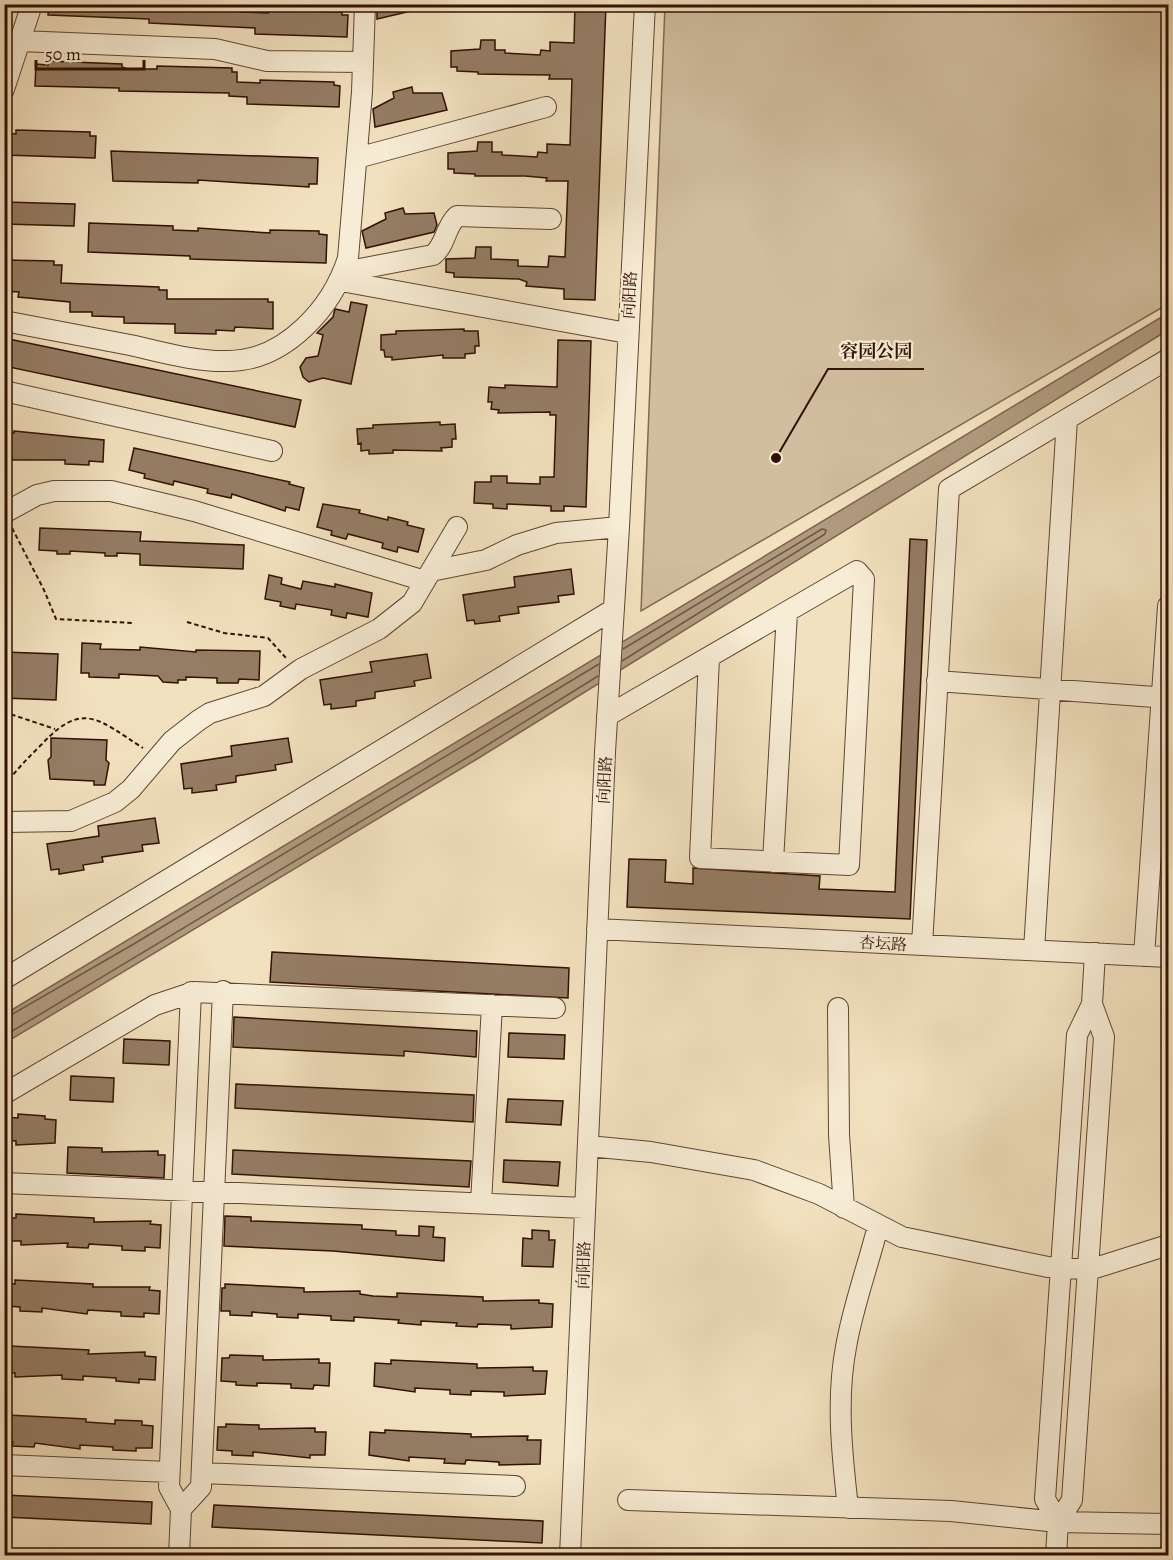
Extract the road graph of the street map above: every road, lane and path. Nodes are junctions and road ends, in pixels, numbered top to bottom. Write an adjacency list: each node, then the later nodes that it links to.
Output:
1 (32, 4): 4 (street)
2 (365, 4): 5 (street)
3 (645, 4): 12 (street, 向阳路)
4 (20, 41): 5 (street); 6 (street)
5 (363, 62): 8 (street)
6 (4, 89)
7 (546, 107): 8 (street)
8 (357, 158): 10 (street)
9 (551, 219): 10 (street)
10 (342, 276): 11 (street); 12 (street)
11 (4, 321)
12 (627, 333): 18 (street, 向阳路)
13 (1168, 359): 15 (street)
14 (4, 391): 16 (street)
15 (1067, 419): 28 (street); 29 (street)
16 (272, 451)
17 (10, 510): 20 (street); 25 (path)
18 (619, 526): 20 (street); 22 (street, 向阳路)
19 (457, 527): 20 (street)
20 (428, 576): 27 (street)
21 (1168, 606): 30 (street)
22 (614, 609): 32 (street, 向阳路); 44 (street)
23 (787, 612): 26 (street); 37 (street); 37 (street)
24 (187, 622): 27 (path)
25 (132, 623)
26 (709, 657): 32 (street); 37 (street)
27 (296, 673): 34 (street)
28 (938, 681): 29 (street); 39 (street)
29 (1050, 689): 30 (street); 40 (street)
30 (1165, 698): 42 (street)
31 (4, 712): 33 (path)
32 (607, 716): 38 (street, 向阳路)
33 (55, 729): 34 (path); 35 (path)
34 (158, 757): 36 (street)
35 (4, 786)
36 (4, 822)
37 (773, 862)
38 (597, 929): 39 (street, 杏坛路); 52 (street, 向阳路)
39 (922, 945): 40 (street, 杏坛路)
40 (1034, 950): 41 (street, 杏坛路)
41 (1095, 953): 42 (street, 杏坛路); 47 (street)
42 (1144, 956): 43 (street, 杏坛路)
43 (1168, 957)
44 (4, 979)
45 (191, 992): 46 (street); 51 (street); 54 (street)
46 (223, 992): 48 (street); 55 (street)
47 (1092, 1004): 61 (street); 62 (street)
48 (492, 1005): 49 (street); 56 (street)
49 (555, 1008)
50 (838, 1008): 58 (street)
51 (4, 1094)
52 (588, 1146): 57 (street, 向阳路); 58 (street)
53 (4, 1183): 54 (street)
54 (182, 1190): 55 (street); 64 (street)
55 (214, 1192): 56 (street); 65 (street)
56 (482, 1203): 57 (street)
57 (585, 1208): 73 (street, 向阳路)
58 (844, 1208): 59 (street)
59 (878, 1226): 61 (street); 68 (street)
60 (1168, 1245): 62 (street)
61 (1061, 1268): 62 (street); 70 (street)
62 (1088, 1269): 70 (street)
63 (4, 1465): 64 (street)
64 (170, 1472): 69 (street)
65 (202, 1473): 66 (street); 69 (street)
66 (515, 1486)
67 (627, 1500): 68 (street)
68 (848, 1508): 70 (street)
69 (181, 1509): 72 (street)
70 (1058, 1522): 71 (street); 74 (street)
71 (1168, 1524)
72 (179, 1556)
73 (570, 1556)
74 (1056, 1556)

